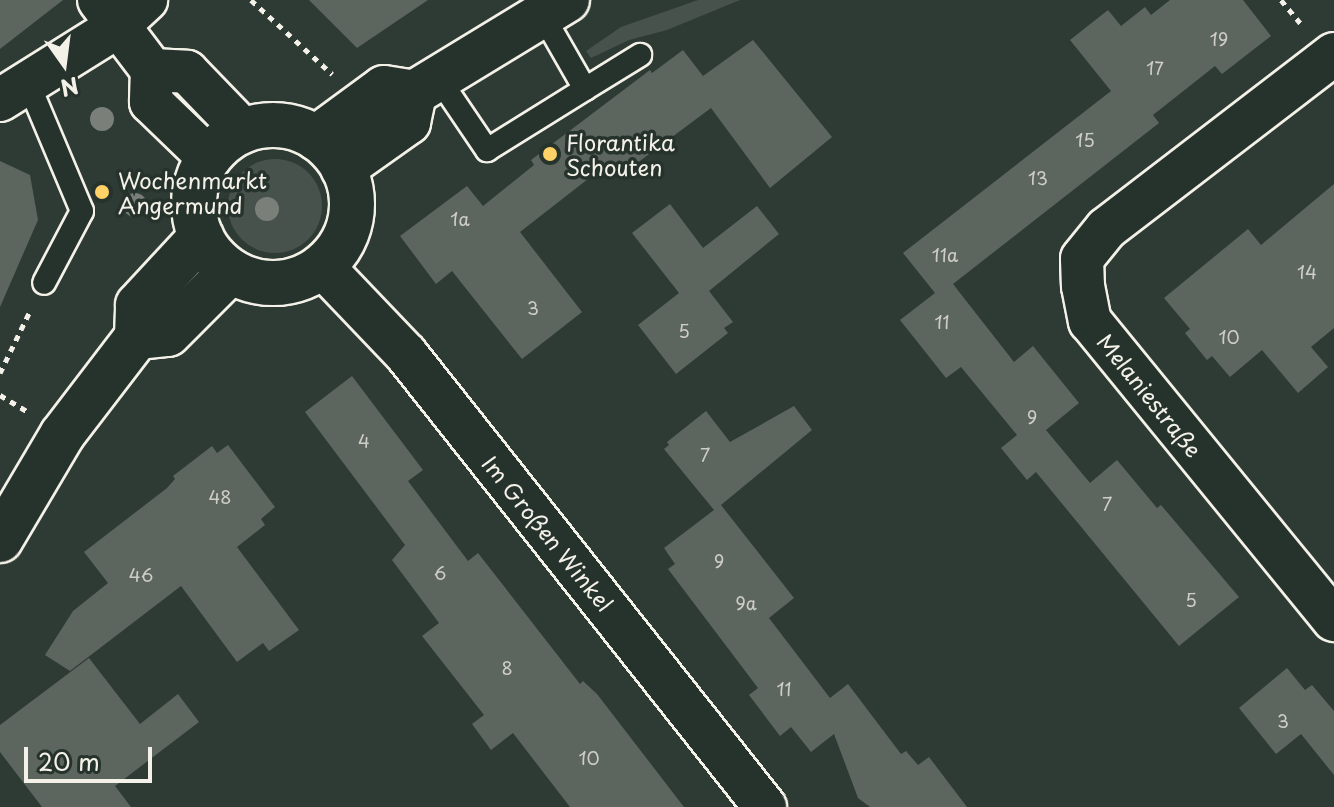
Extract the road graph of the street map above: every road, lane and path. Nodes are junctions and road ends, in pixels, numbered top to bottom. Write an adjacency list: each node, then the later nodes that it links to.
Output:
1 (251, 0): 10 (path)
2 (554, 7): 7 (main road); 8 (lane)
3 (121, 9): 6 (street); 9 (street)
4 (1334, 54): 21 (street, Melaniestraße)
5 (640, 55): 8 (lane)
6 (152, 70): 11 (street); 13 (street)
7 (426, 86): 8 (lane); 10 (main road); 12 (main road)
8 (585, 89)
9 (14, 92): 17 (lane)
10 (362, 102): 12 (main road)
11 (244, 131): 12 (main road); 13 (main road)
12 (329, 153): 15 (main road)
13 (209, 158): 14 (main road)
14 (201, 237): 16 (main road); 18 (main road)
15 (322, 266): 16 (main road); 22 (street, Im Großen Winkel)
16 (231, 271): 18 (main road)
17 (44, 283): 19 (path)
18 (137, 337): 20 (main road)
19 (0, 373)
20 (0, 540)
21 (1334, 620)
22 (765, 807)

